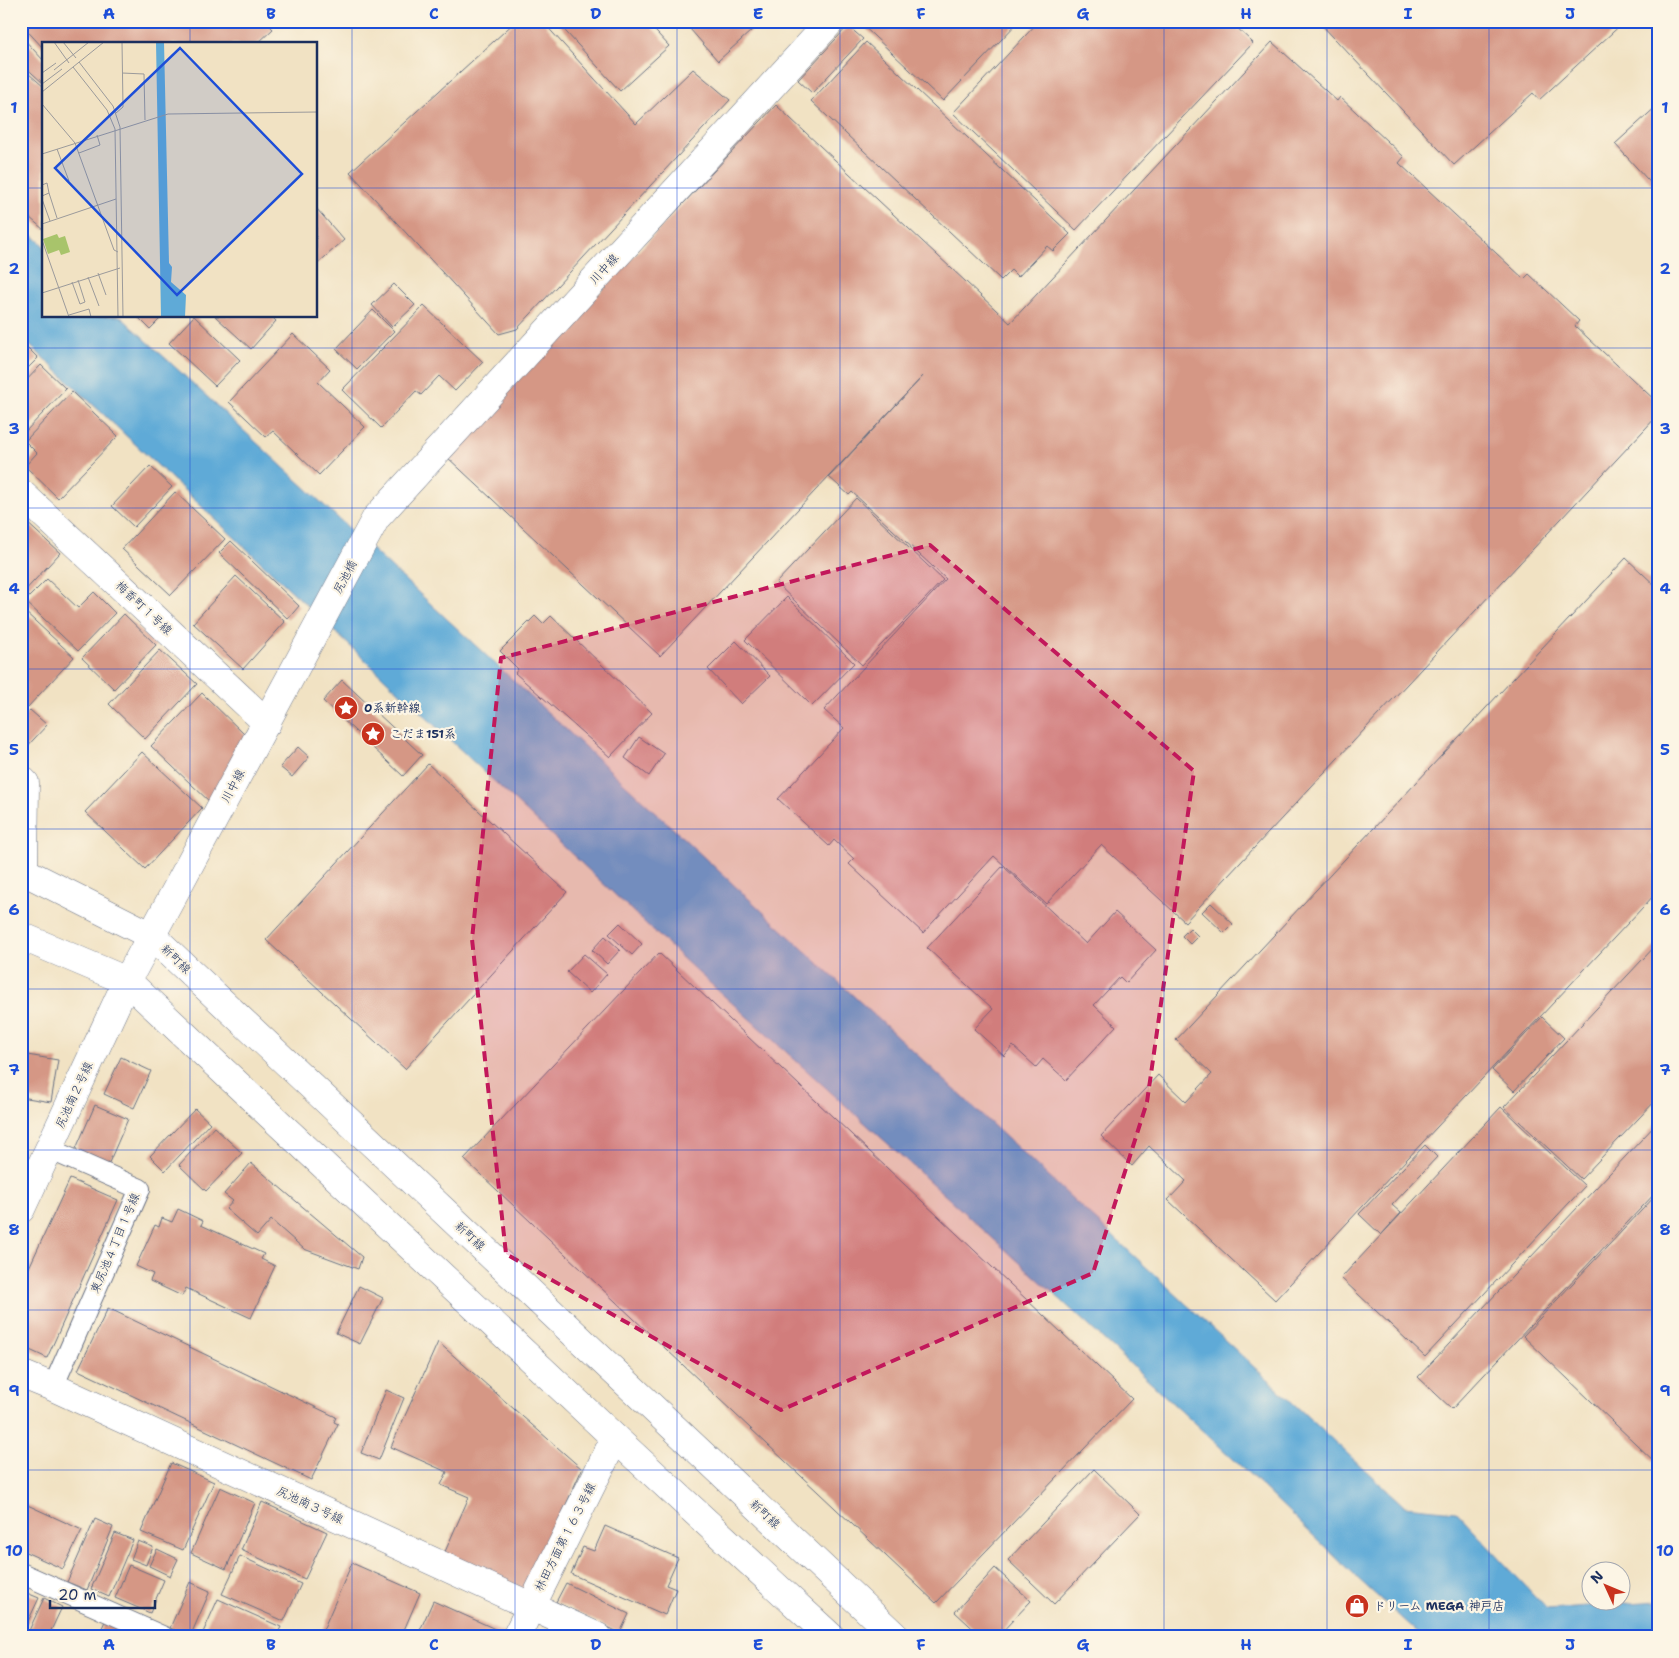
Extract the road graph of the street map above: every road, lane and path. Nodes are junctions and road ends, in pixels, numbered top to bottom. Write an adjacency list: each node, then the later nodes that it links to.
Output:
1 (831, 21): 3 (street, 川中線)
2 (21, 493): 5 (street, 梅香町１号線)
3 (376, 518): 4 (street, 尻池橋)
4 (314, 636): 5 (street, 川中線)
5 (267, 723): 9 (street, 川中線)
6 (21, 779): 7 (street)
7 (23, 870): 9 (street, 新町線)
8 (21, 936): 10 (street)
9 (152, 936): 10 (street, 川中線); 22 (street, 新町線)
10 (127, 981): 11 (street, 尻池南２号線); 15 (street)
11 (49, 1149): 12 (street, 尻池南２号線); 14 (lane, 東尻池４丁目１号線)
12 (21, 1209)
13 (21, 1374): 14 (street, 尻池南３号線)
14 (53, 1387): 17 (street, 尻池南３号線)
15 (615, 1438): 17 (street, 林田方面第１６３号線); 21 (street)
16 (21, 1573): 18 (lane)
17 (530, 1606): 19 (street, 林田方面第１６３号線); 20 (street, 尻池南３号線)
18 (164, 1637)
19 (516, 1637)
20 (598, 1637)
21 (831, 1637)
22 (896, 1637)

